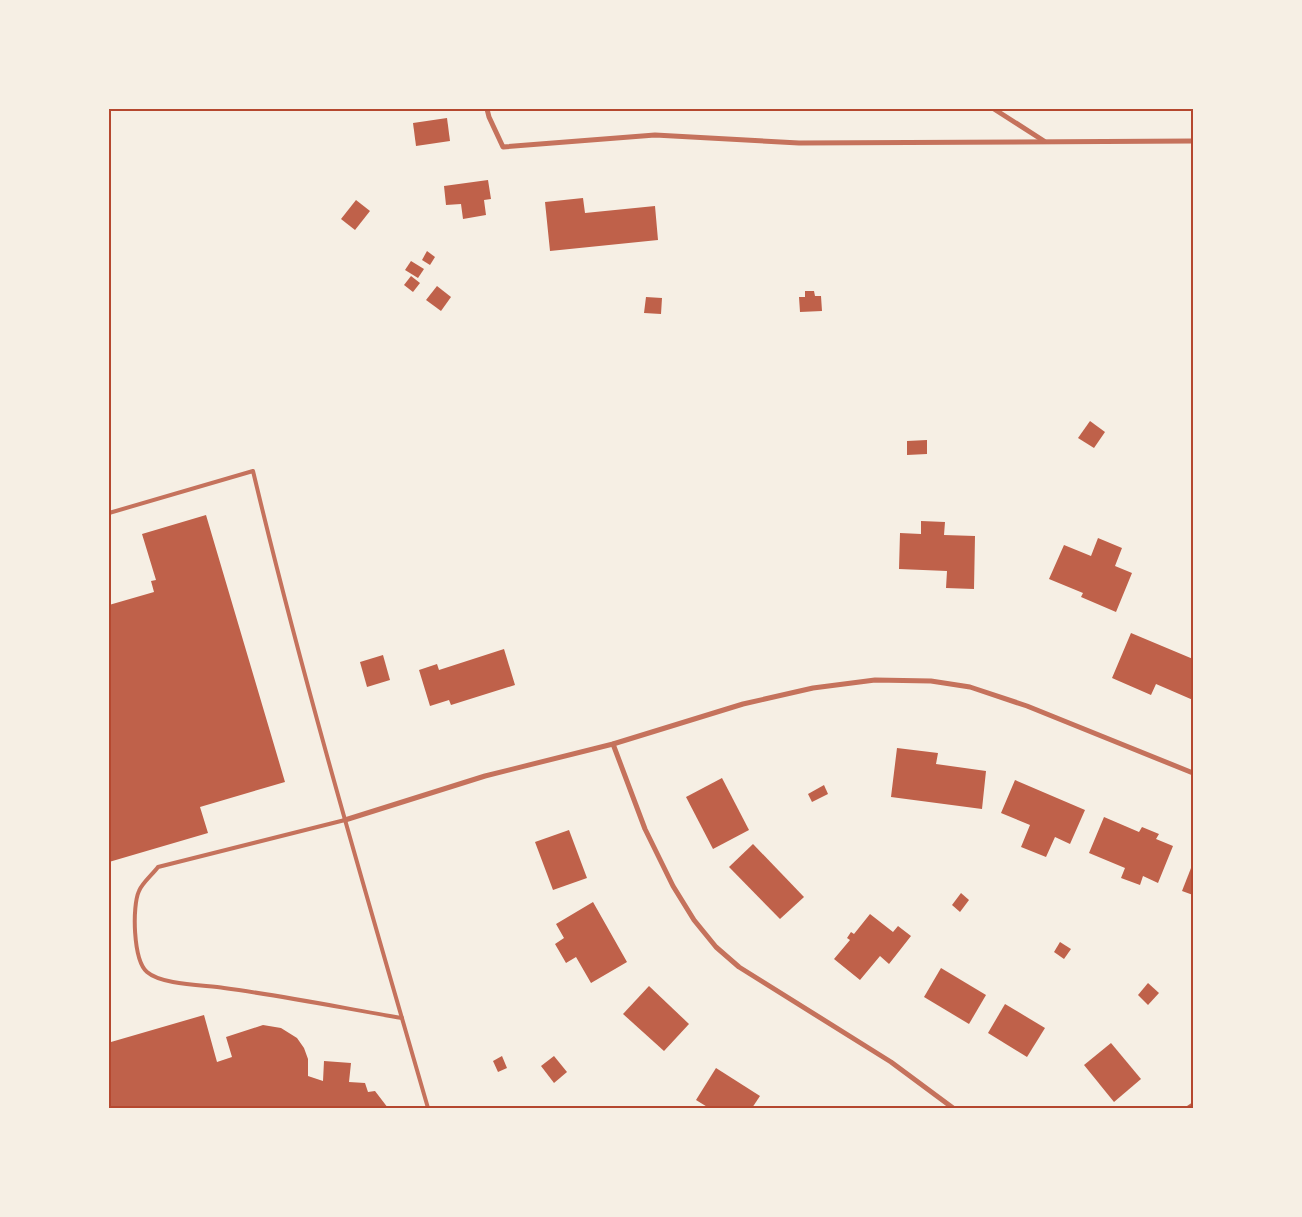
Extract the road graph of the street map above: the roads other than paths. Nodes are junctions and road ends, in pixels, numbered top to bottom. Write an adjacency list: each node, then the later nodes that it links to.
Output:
1 (488, 109): 4 (street)
2 (994, 109): 4 (street)
3 (1193, 141): 4 (street)
4 (1044, 142)
5 (109, 513): 8 (lane)
6 (613, 744): 7 (street); 8 (street); 11 (street)
7 (1193, 773)
8 (345, 820): 9 (lane); 9 (lane)
9 (402, 1018): 10 (lane)
10 (428, 1108)
11 (953, 1108)

